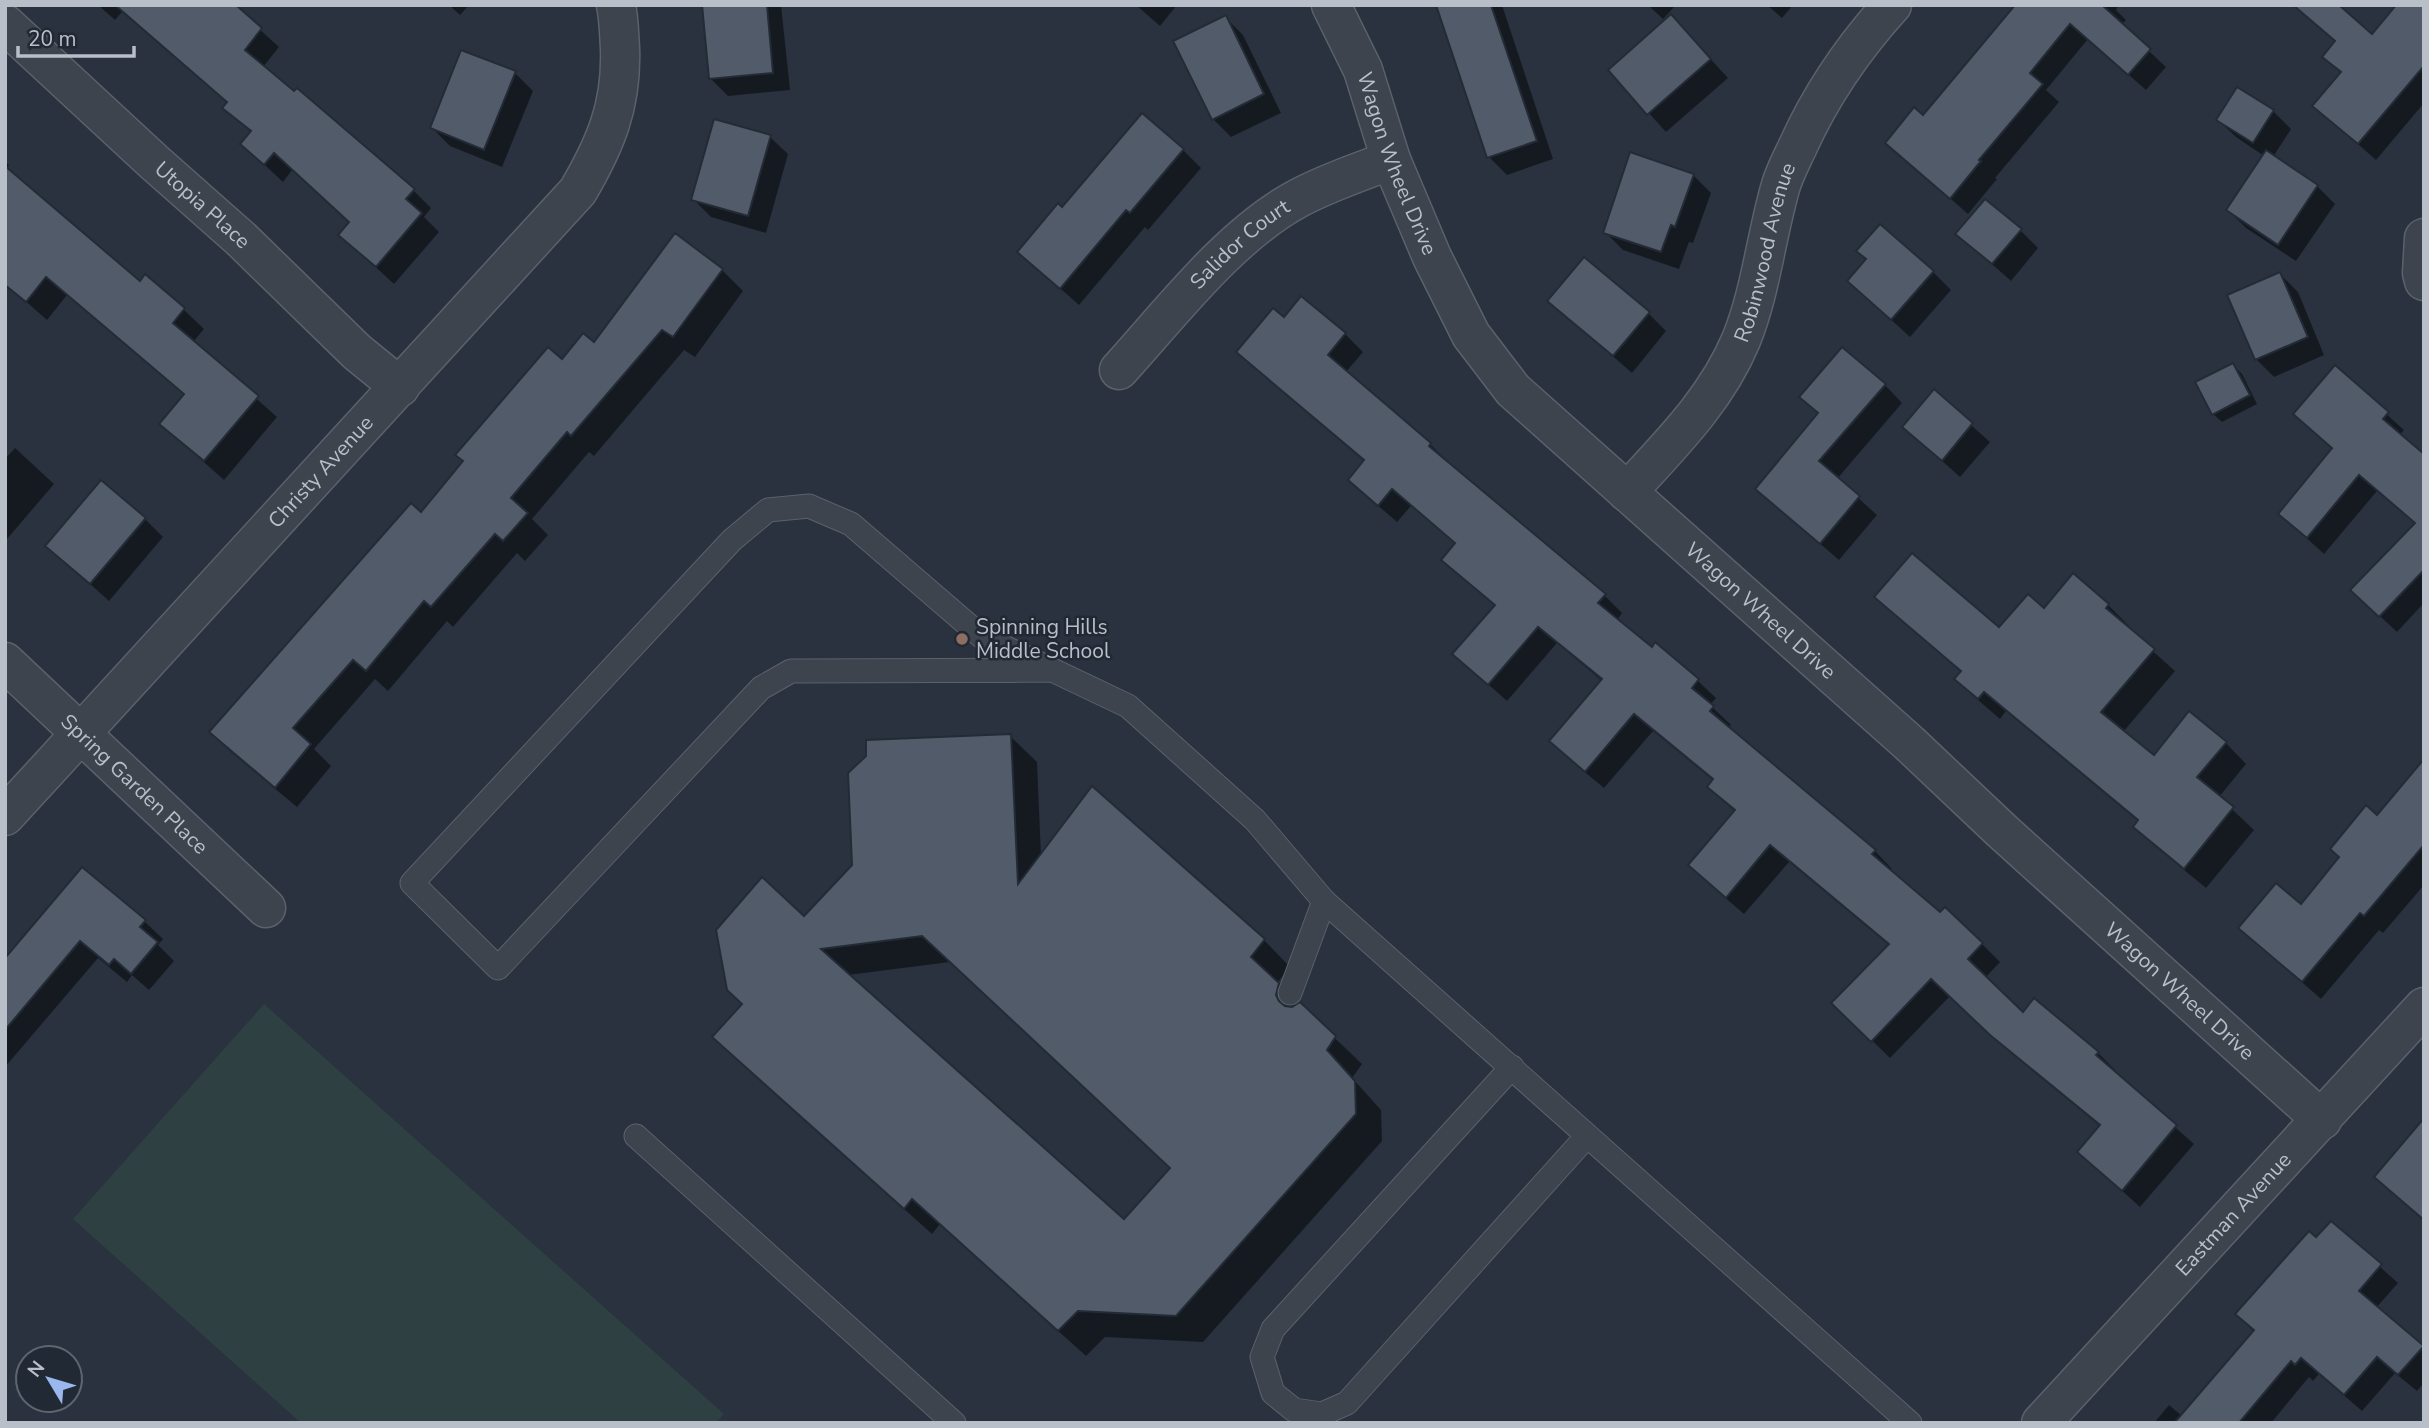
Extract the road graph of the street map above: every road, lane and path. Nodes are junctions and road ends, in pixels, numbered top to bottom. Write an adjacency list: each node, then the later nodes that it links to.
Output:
1 (616, 5): 9 (street, Christy Avenue)
2 (1331, 5): 5 (street, Wagon Wheel Drive)
3 (1892, 5): 10 (street, Robinwood Avenue)
4 (5, 24): 9 (street, Utopia Place)
5 (1391, 160): 8 (street, Salidor Court); 10 (street, Wagon Wheel Drive)
6 (2423, 240): 7 (street)
7 (2424, 281)
8 (1119, 370)
9 (400, 387): 13 (street, Christy Avenue)
10 (1627, 492): 20 (street, Wagon Wheel Drive)
11 (5, 662): 13 (street, Spring Garden Place)
12 (1051, 670): 12 (lane); 15 (lane)
13 (82, 733): 14 (street, Christy Avenue); 16 (street, Spring Garden Place)
14 (5, 816)
15 (1324, 901): 17 (lane); 19 (lane)
16 (266, 908)
17 (1290, 993)
18 (2424, 1007): 20 (street, Eastman Avenue)
19 (1512, 1068): 22 (lane); 22 (lane)
20 (2322, 1120): 25 (street, Eastman Avenue)
21 (636, 1136): 23 (lane)
22 (1587, 1136): 24 (lane)
23 (954, 1423)
24 (1910, 1423)
25 (2040, 1423)

